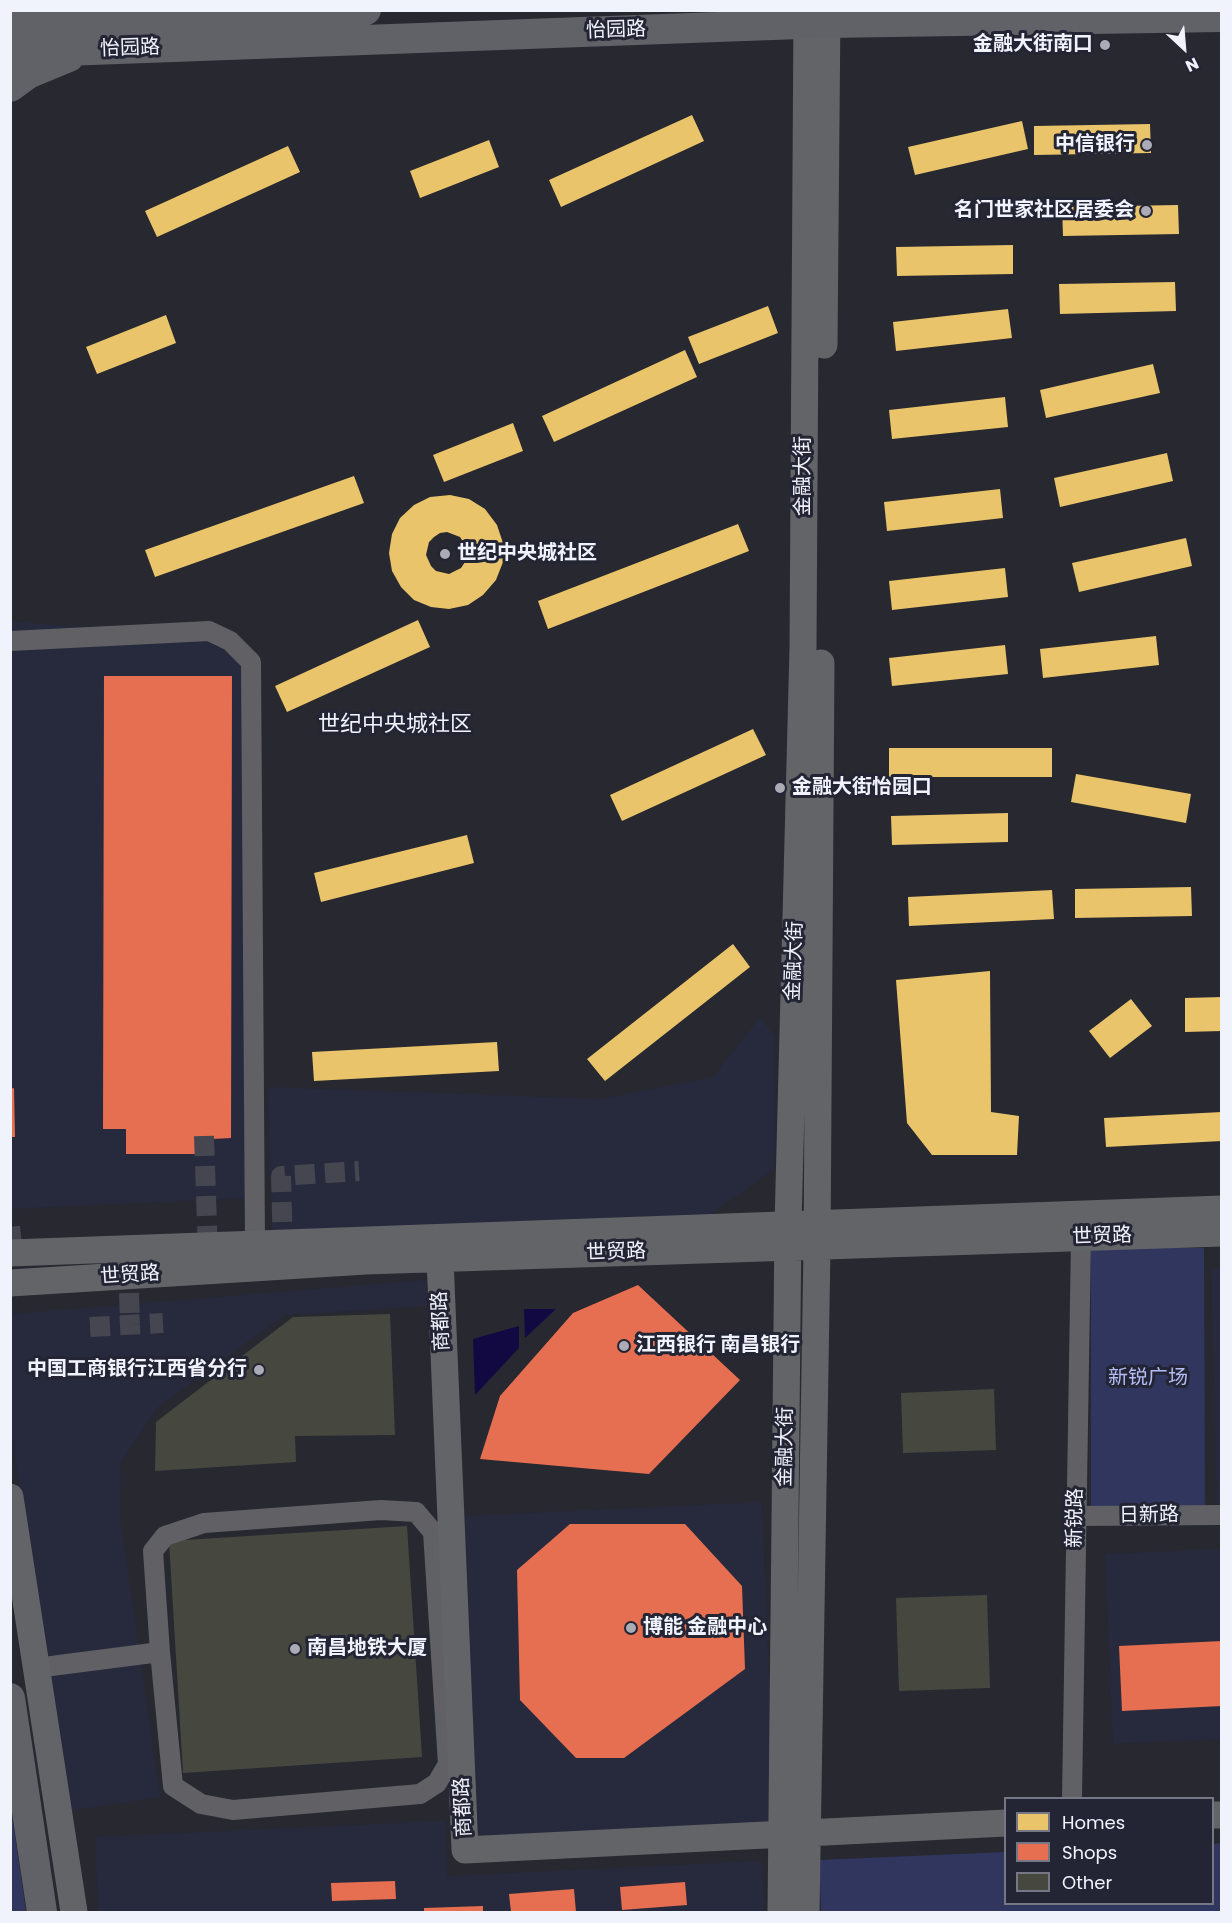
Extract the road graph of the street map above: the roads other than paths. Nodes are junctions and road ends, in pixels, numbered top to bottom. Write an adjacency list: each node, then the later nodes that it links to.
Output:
1 (61, 10): 6 (main road)
2 (366, 10): 3 (main road, 怡园路)
3 (198, 13): 6 (main road, 怡园路)
4 (817, 17): 5 (main road, 怡园路); 8 (main road, 怡园路); 14 (street, 金融大街); 15 (street, 金融大街)
5 (1221, 17)
6 (94, 20): 7 (main road, 怡园路)
7 (10, 27)
8 (92, 50): 9 (main road, 怡园路); 10 (main road)
9 (10, 53)
10 (10, 87)
11 (10, 641): 17 (street)
12 (1221, 1209): 14 (street, 世贸路)
13 (1221, 1233): 16 (street, 世贸路)
14 (817, 1235): 15 (street, 世贸路); 16 (street, 世贸路); 29 (street, 金融大街)
15 (788, 1236): 17 (street, 世贸路); 19 (street, 世贸路); 29 (street, 金融大街)
16 (1081, 1238): 23 (street, 新锐路)
17 (255, 1244): 18 (street, 世贸路)
18 (10, 1252)
19 (440, 1259): 20 (street, 世贸路); 29 (street, 商都路)
20 (10, 1283)
21 (10, 1497): 25 (street)
22 (1221, 1515): 23 (street, 日新路)
23 (1077, 1516): 27 (street, 新锐路)
24 (160, 1652): 24 (street); 25 (street)
25 (36, 1668): 31 (street)
26 (10, 1698): 30 (main road)
27 (1072, 1797)
28 (1004, 1823): 29 (street, 商都路)
29 (795, 1834): 32 (street, 金融大街); 33 (street, 金融大街)
30 (42, 1912)
31 (74, 1912)
32 (781, 1912)
33 (806, 1912)

